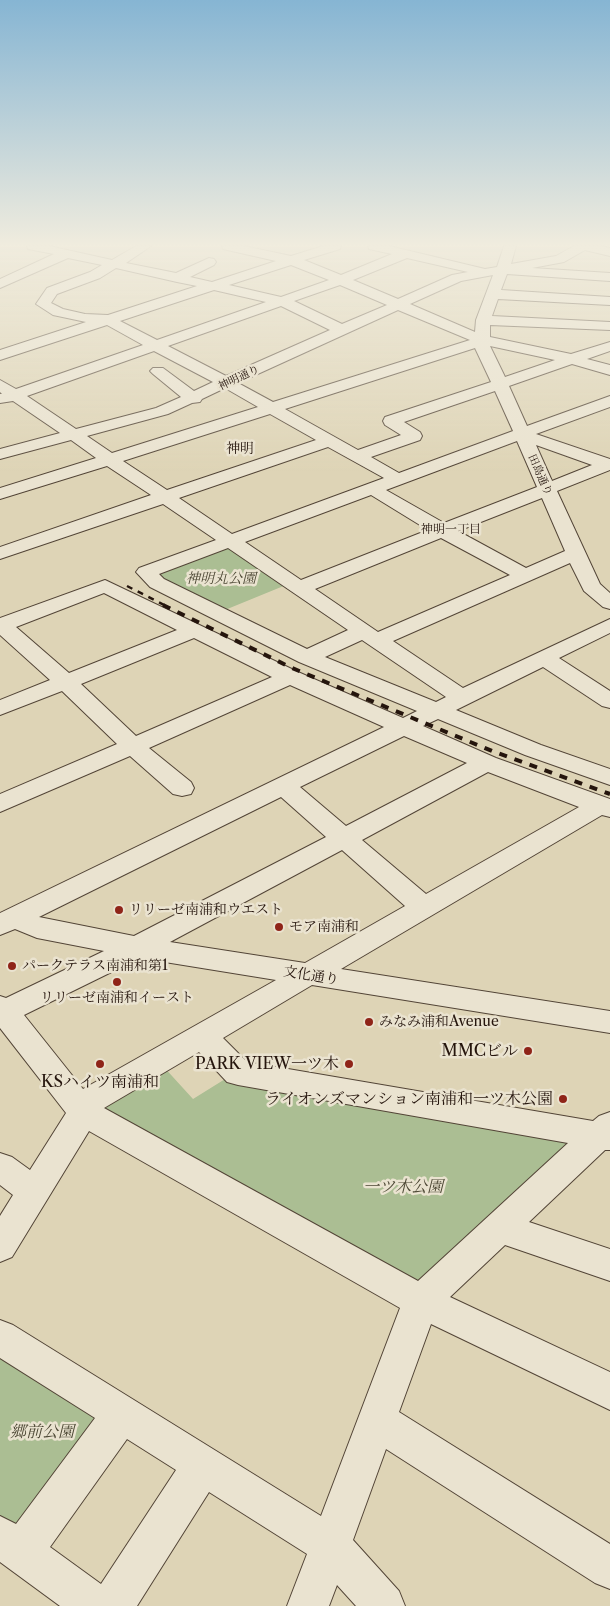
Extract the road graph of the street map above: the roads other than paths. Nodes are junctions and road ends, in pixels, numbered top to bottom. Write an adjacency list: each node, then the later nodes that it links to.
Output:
1 (483, 320): 13 (street)
2 (100, 321): 16 (street)
3 (110, 321): 14 (street)
4 (216, 321): 10 (street)
5 (323, 321): 11 (street)
6 (361, 321): 11 (street, 神明通り)
7 (435, 321): 13 (street)
8 (503, 321): 9 (street)
9 (610, 326)
10 (192, 328): 12 (street); 14 (street)
11 (342, 330): 22 (street, 神明通り)
12 (213, 339)
13 (482, 342): 18 (street); 23 (street, 田島通り); 27 (street)
14 (157, 344): 22 (street); 24 (street)
15 (610, 346): 18 (street)
16 (16, 349): 17 (street); 19 (street)
17 (0, 355)
18 (573, 359): 20 (street); 23 (street)
19 (34, 360)
20 (610, 370)
21 (158, 371): 25 (street)
22 (228, 383): 25 (street, 神明通り); 27 (street)
23 (499, 384): 28 (street, 田島通り); 32 (street)
24 (5, 393): 29 (street)
25 (194, 399): 29 (street, 神明通り)
26 (610, 401): 28 (street)
27 (271, 408): 30 (street); 33 (street)
28 (522, 434): 34 (street); 35 (street); 37 (street, 田島通り)
29 (74, 435): 31 (street, 神明通り); 33 (street)
30 (329, 441): 32 (street); 39 (street)
31 (0, 454)
32 (357, 456): 35 (street)
33 (109, 459): 38 (street); 39 (street)
34 (610, 464): 37 (street)
35 (396, 478): 36 (street)
36 (370, 488): 40 (street); 41 (street)
37 (546, 489): 40 (street); 43 (street, 田島通り)
38 (0, 494)
39 (166, 498): 41 (street); 42 (street)
40 (443, 531): 44 (street); 45 (street)
41 (229, 541): 45 (street); 51 (street)
42 (0, 553)
43 (576, 554): 44 (street); 46 (street, 田島通り)
44 (525, 575): 50 (street)
45 (300, 587): 50 (street)
46 (610, 603)
47 (0, 625): 49 (street); 54 (street)
48 (610, 626): 52 (street)
49 (192, 631): 53 (street); 54 (street)
50 (370, 636): 51 (street); 55 (street)
51 (307, 657): 58 (street)
52 (544, 658): 55 (street); 56 (street)
53 (290, 677): 59 (street); 60 (street)
54 (66, 682): 57 (street); 60 (street)
55 (461, 697): 58 (street)
56 (610, 701)
57 (0, 708)
58 (435, 710): 59 (street); 62 (street)
59 (404, 726): 61 (street); 63 (street)
60 (133, 746): 64 (street); 65 (street)
61 (487, 763): 66 (street); 67 (street)
62 (610, 777)
63 (283, 786): 67 (street); 69 (street)
64 (182, 788)
65 (0, 804)
66 (605, 807): 68 (street)
67 (344, 838): 68 (street); 70 (street)
68 (424, 907): 71 (street)
69 (7, 921): 70 (street, 文化通り)
70 (137, 947): 71 (street, 文化通り); 72 (street)
71 (304, 975): 73 (street, 文化通り); 74 (street)
72 (4, 1019): 75 (street)
73 (610, 1022)
74 (202, 1035): 75 (street); 76 (street)
75 (83, 1112): 78 (street); 82 (street)
76 (606, 1133): 79 (street)
77 (0, 1167): 78 (street)
78 (34, 1191): 80 (street)
79 (501, 1228): 81 (street); 82 (street)
80 (0, 1246)
81 (610, 1265)
82 (421, 1301): 84 (street); 86 (street)
83 (0, 1337): 85 (street)
84 (610, 1391)
85 (122, 1414): 87 (street); 88 (street)
86 (376, 1420): 89 (street); 90 (street)
87 (203, 1465): 89 (street); 92 (street)
88 (10, 1544): 91 (street)
89 (330, 1545): 93 (street); 94 (street)
90 (610, 1568)
91 (96, 1606)
92 (112, 1606)
93 (308, 1606)
94 (384, 1606)

